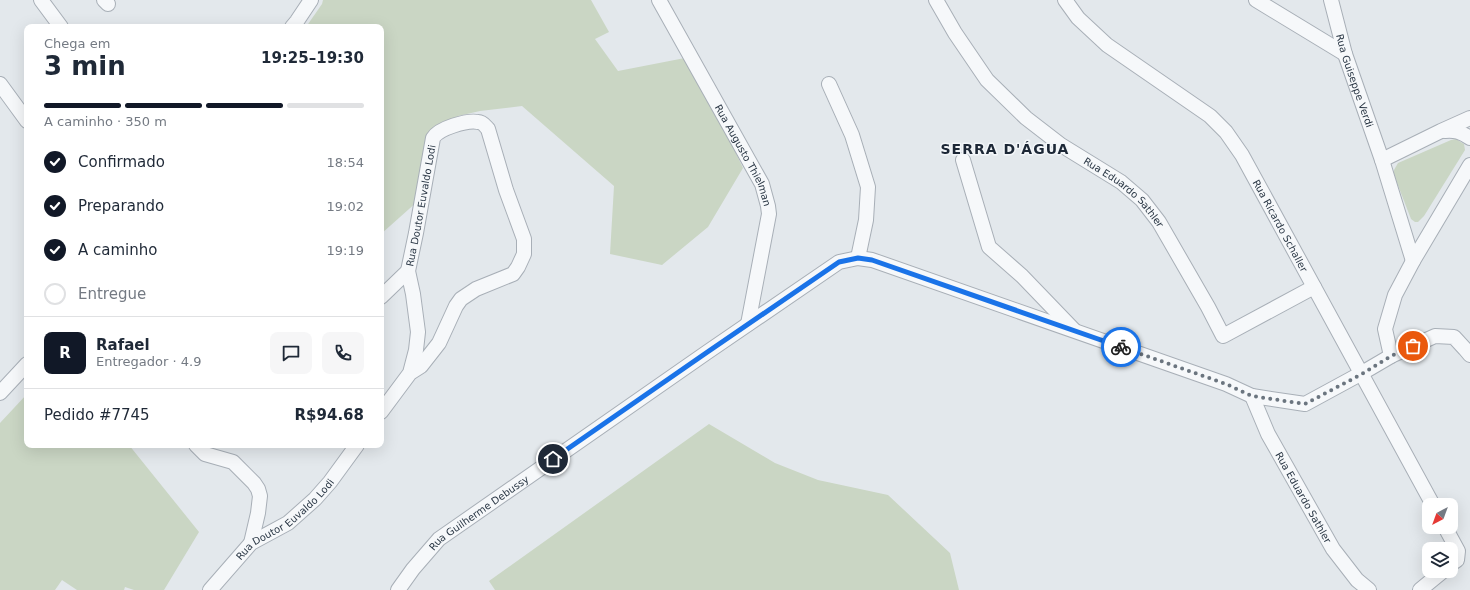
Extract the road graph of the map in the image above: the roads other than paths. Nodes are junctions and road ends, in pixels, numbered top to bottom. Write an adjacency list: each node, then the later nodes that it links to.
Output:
1 (41, 0): 8 (street)
2 (311, 0): 9 (street)
3 (659, 0): 25 (street, Rua Augusto Thielman)
4 (935, 0): 23 (street, Rua Eduardo Sathler)
5 (1065, 0): 23 (street, Rua Ricardo Schaller)
6 (1256, 0): 10 (street)
7 (1330, 0): 10 (street, Rua Guiseppe Verdi)
8 (59, 24)
9 (294, 24)
10 (1345, 54): 18 (street, Rua Guiseppe Verdi)
11 (0, 84): 13 (street)
12 (829, 84): 20 (street)
13 (24, 117)
14 (1470, 118): 15 (street)
15 (1441, 131): 16 (street); 18 (street)
16 (1470, 138)
17 (964, 160): 26 (street)
18 (1382, 160): 21 (street, Rua Guiseppe Verdi)
19 (1470, 165): 21 (street)
20 (858, 258): 25 (street, Rua Guilherme Debussy); 26 (street)
21 (1413, 261): 28 (street)
22 (408, 271): 24 (street); 30 (street, Rua Doutor Euvaldo Lodi); 30 (street, Rua Doutor Euvaldo Lodi)
23 (1314, 287): 31 (street, Rua Ricardo Schaller)
24 (384, 294)
25 (748, 324): 41 (street, Rua Guilherme Debussy)
26 (1076, 332): 33 (street)
27 (1470, 355): 28 (street)
28 (1391, 356): 31 (street)
29 (24, 367): 32 (street)
30 (410, 372): 34 (street, Rua Doutor Euvaldo Lodi)
31 (1362, 374): 33 (street); 37 (street, Rua Ricardo Schaller)
32 (0, 394)
33 (1252, 396): 42 (street, Rua Eduardo Sathler)
34 (384, 408)
35 (199, 448): 38 (street)
36 (355, 448): 38 (street, Rua Doutor Euvaldo Lodi)
37 (1429, 498)
38 (251, 543): 40 (street, Rua Doutor Euvaldo Lodi)
39 (1435, 578): 43 (street)
40 (210, 590)
41 (398, 590)
42 (1369, 590)
43 (1420, 590)

